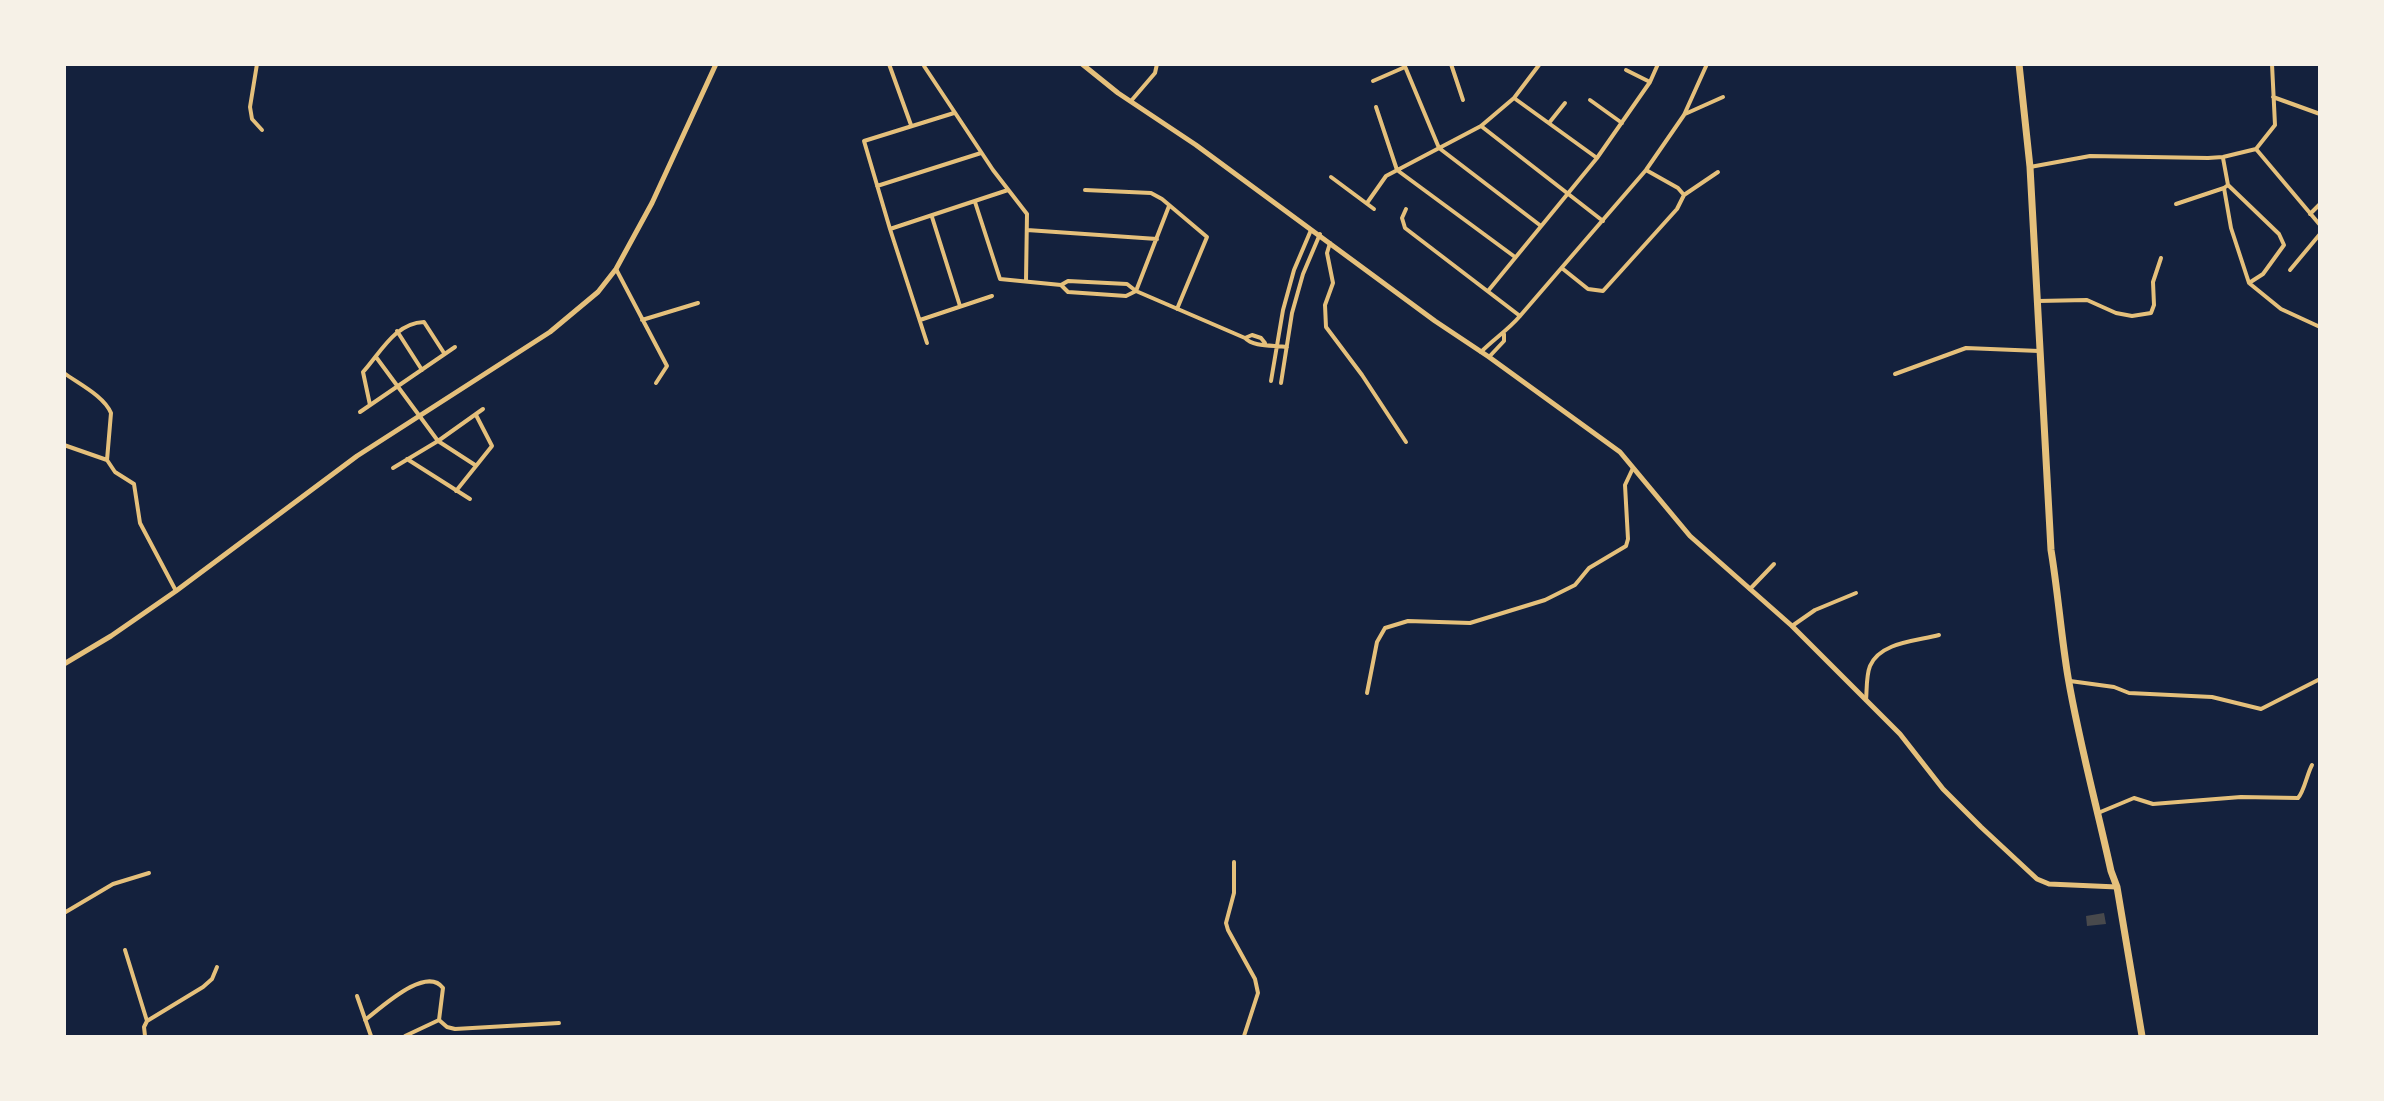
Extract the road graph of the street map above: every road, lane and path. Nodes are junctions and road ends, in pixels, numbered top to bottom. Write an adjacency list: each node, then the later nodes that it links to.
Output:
1 (257, 64): 32 (street)
2 (716, 64): 70 (street)
3 (889, 64): 30 (street)
4 (1082, 64): 22 (street)
5 (1157, 64): 22 (street)
6 (1451, 64): 20 (street)
7 (1658, 64): 16 (street)
8 (1707, 64): 26 (street)
9 (2019, 64): 38 (main road)
10 (2272, 64): 18 (street)
11 (1539, 65): 19 (street)
12 (924, 66): 25 (street)
13 (1405, 66): 15 (street); 33 (street)
14 (1626, 70): 16 (street)
15 (1373, 81)
16 (1650, 82): 29 (street)
17 (1723, 97): 26 (street)
18 (2273, 97): 27 (street); 34 (street)
19 (1514, 98): 28 (street); 31 (street)
20 (1463, 100)
21 (1590, 100): 29 (street)
22 (1131, 101): 61 (street)
23 (1565, 103): 28 (street)
24 (1376, 107): 39 (street)
25 (954, 113): 30 (street); 35 (street)
26 (1684, 114): 40 (street)
27 (2319, 114)
28 (1549, 123): 37 (street)
29 (1622, 123): 37 (street)
30 (910, 125): 43 (street)
31 (1481, 126): 33 (street); 47 (street)
32 (262, 130)
33 (1439, 148): 39 (street); 60 (street)
34 (2256, 149): 36 (street); 56 (street)
35 (981, 153): 43 (street); 45 (street)
36 (2223, 157): 38 (street); 44 (street)
37 (1597, 158): 47 (street)
38 (2030, 167): 79 (main road)
39 (1397, 170): 50 (street); 68 (street)
40 (1646, 170): 48 (street); 58 (street)
41 (1718, 172): 48 (street)
42 (1331, 177): 50 (street)
43 (877, 186): 62 (street)
44 (2226, 186): 51 (street); 74 (street); 74 (street)
45 (1008, 190): 49 (street); 63 (street)
46 (1085, 190): 53 (street)
47 (1569, 193): 58 (street); 60 (street)
48 (1684, 195): 71 (street)
49 (975, 202): 57 (street); 73 (street)
50 (1367, 203): 54 (street)
51 (2176, 204)
52 (2319, 204): 56 (street)
53 (1169, 206): 66 (street); 82 (street)
54 (1374, 209)
55 (1406, 209): 77 (street)
56 (2310, 214): 59 (street)
57 (932, 217): 62 (street); 81 (street)
58 (1603, 221): 71 (street)
59 (2319, 225)
60 (1541, 226): 68 (street)
61 (1312, 229): 64 (street); 90 (street)
62 (890, 230): 85 (street)
63 (1027, 230): 66 (street); 73 (street)
64 (1320, 234): 67 (street); 92 (street)
65 (2319, 234): 72 (street)
66 (1157, 239): 76 (street)
67 (1330, 242): 94 (street); 111 (street)
68 (1515, 257): 77 (street)
69 (2161, 258): 79 (street)
70 (616, 269): 84 (street); 108 (street)
71 (1563, 269): 83 (street)
72 (2290, 270)
73 (1026, 281): 75 (street)
74 (2249, 283): 86 (street)
75 (1062, 285): 76 (street); 76 (street)
76 (1136, 291): 82 (street)
77 (1488, 291): 83 (street)
78 (992, 296): 81 (street)
79 (2036, 301): 93 (main road)
80 (698, 303): 84 (street)
81 (960, 306): 85 (street)
82 (1177, 309): 90 (street)
83 (1520, 316): 88 (street)
84 (642, 320): 102 (street)
85 (920, 320): 89 (street)
86 (2319, 327)
87 (397, 331): 95 (street); 96 (street); 98 (street)
88 (1504, 334): 94 (street); 97 (street)
89 (927, 343)
90 (1277, 346): 92 (street); 101 (street)
91 (455, 347): 95 (street)
92 (1287, 347): 103 (street)
93 (2039, 351): 100 (street); 128 (main road)
94 (1481, 352): 97 (street)
95 (444, 353): 98 (street)
96 (376, 357): 104 (street); 105 (street)
97 (1489, 357): 117 (street)
98 (422, 370): 104 (street)
99 (64, 373): 114 (street)
100 (1895, 374)
101 (1271, 381)
102 (656, 383)
103 (1281, 383)
104 (396, 387): 105 (street); 108 (street)
105 (370, 405): 107 (street)
106 (483, 409): 109 (street)
107 (360, 412)
108 (417, 415): 110 (street); 122 (street)
109 (476, 415): 110 (street); 115 (street)
110 (438, 441): 113 (street); 115 (street)
111 (1406, 442)
112 (64, 445): 114 (street)
113 (407, 459): 116 (street); 118 (street)
114 (107, 460): 122 (street)
115 (476, 465): 118 (street)
116 (393, 468)
117 (1633, 468): 121 (street); 129 (street)
118 (456, 490): 119 (street)
119 (470, 499)
120 (1774, 564): 121 (street)
121 (1750, 589): 124 (street)
122 (176, 591): 126 (street)
123 (1856, 593): 124 (street)
124 (1792, 626): 130 (street)
125 (1939, 635): 130 (street)
126 (64, 664)
127 (2319, 679): 128 (street)
128 (2069, 681): 132 (main road)
129 (1367, 693)
130 (1866, 700): 135 (street)
131 (2312, 765): 132 (street)
132 (2098, 813): 135 (main road)
133 (1234, 862): 147 (street)
134 (148, 873): 136 (street)
135 (2117, 887): 148 (main road)
136 (64, 913)
137 (125, 950): 142 (street)
138 (217, 967): 142 (street)
139 (357, 996): 140 (street)
140 (365, 1020): 141 (street); 145 (street)
141 (439, 1020): 143 (street); 146 (street)
142 (147, 1021): 144 (street)
143 (559, 1023)
144 (145, 1036)
145 (371, 1036)
146 (405, 1036)
147 (1244, 1036)
148 (2142, 1036)

